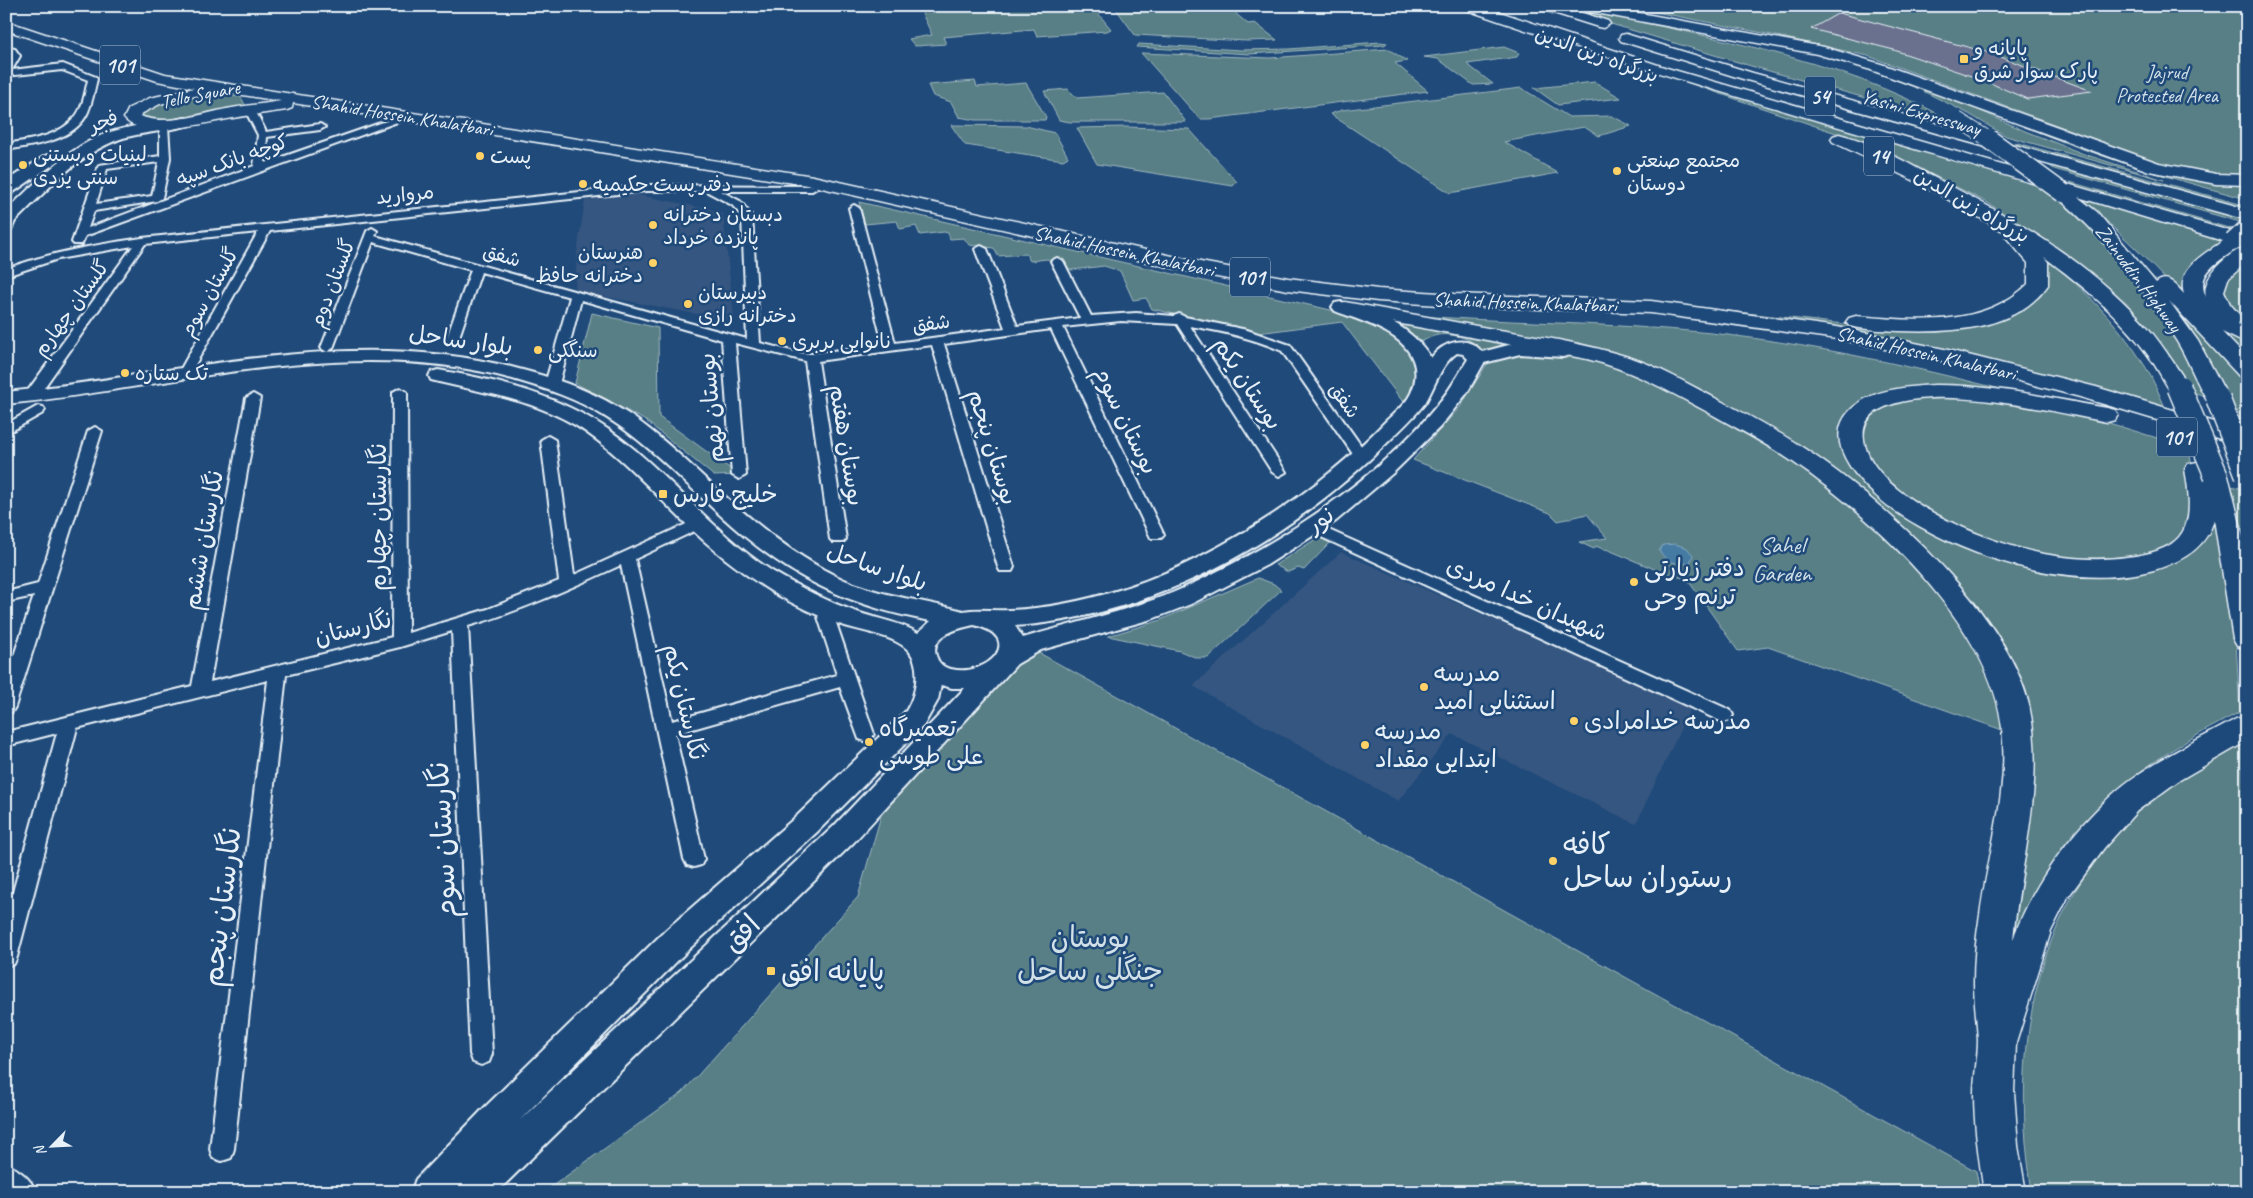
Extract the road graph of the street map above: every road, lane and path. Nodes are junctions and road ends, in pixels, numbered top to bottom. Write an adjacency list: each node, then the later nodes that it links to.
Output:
1 (1469, 6): 6 (highway)
2 (1498, 6): 42 (highway, Yasini Expressway / 54)
3 (1546, 6): 31 (highway)
4 (1583, 7): 12 (highway); 13 (highway)
5 (1528, 8): 36 (highway, Yasini Expressway / 54)
6 (1518, 24): 38 (highway, بزرگراه زین الدین / 14); 42 (highway)
7 (6, 25): 11 (highway, Shahid Hossein Khalatbari / 101)
8 (6, 36): 14 (highway, 101)
9 (6, 49): 10 (street)
10 (6, 73): 24 (street)
11 (245, 90): 14 (highway, Tello Square); 18 (highway, Tello Square); 51 (highway, Shahid Hossein Khalatbari / 101)
12 (1899, 90)
13 (1954, 95): 27 (highway); 31 (highway)
14 (156, 101): 17 (highway, Tello Square / 101)
15 (250, 110): 18 (highway, Shahid Hossein Khalatbari / 101); 20 (highway, Shahid Hossein Khalatbari / 101); 23 (street)
16 (1942, 110): 37 (highway, Zainuddin Highway, bridge)
17 (134, 111): 19 (highway, Tello Square / 101); 29 (main road, فجر)
18 (217, 116): 19 (highway, Tello Square / 101)
19 (190, 121): 21 (main road, فجر)
20 (396, 121): 26 (street, کوچه بانک سپه); 30 (highway, Shahid Hossein Khalatbari / 101)
21 (163, 126): 25 (street); 35 (main road, فجر)
22 (320, 127): 23 (street)
23 (263, 135): 26 (street)
24 (6, 147)
25 (165, 158): 33 (street); 33 (street)
26 (259, 168): 40 (street, کوچه بانک سپه)
27 (2247, 180)
28 (704, 186): 30 (street, مروارید); 39 (street, مروارید); 61 (street)
29 (6, 188)
30 (812, 188): 50 (highway, Shahid Hossein Khalatbari / 101)
31 (2202, 191): 32 (highway)
32 (2247, 204)
33 (90, 208): 40 (street)
34 (854, 208): 62 (street)
35 (10, 215)
36 (2247, 215)
37 (2091, 216): 67 (highway); 86 (highway, Zainuddin Highway, bridge)
38 (1999, 220): 51 (highway); 85 (highway, بزرگراه زین الدین / 14, bridge)
39 (266, 228): 43 (street, مروارید); 68 (street, گلستان سوم)
40 (81, 234): 45 (street)
41 (371, 235): 47 (street, شفق); 63 (street, گلستان دوم)
42 (2244, 239): 55 (highway); 58 (highway)
43 (142, 241): 45 (street, مروارید); 74 (street, گلستان چهارم)
44 (981, 249): 56 (street)
45 (75, 251): 48 (street, مروارید)
46 (1057, 261): 53 (street)
47 (477, 268): 49 (street, شفق); 59 (street)
48 (6, 273)
49 (576, 295): 57 (street, شفق); 70 (street)
50 (1341, 307): 64 (highway); 71 (main road); 76 (highway, Shahid Hossein Khalatbari / 101)
51 (1651, 307): 80 (highway, Shahid Hossein Khalatbari / 101)
52 (1179, 318): 53 (street, شفق); 81 (street, شفق); 84 (street, بوستان یکم)
53 (1087, 320): 54 (street, شفق)
54 (1055, 324): 56 (street, شفق); 90 (street, بوستان سوم)
55 (2247, 328)
56 (1012, 330): 60 (street, شفق)
57 (728, 338): 61 (street, شفق); 87 (street, بوستان نهم)
58 (2247, 338)
59 (452, 340)
60 (937, 341): 62 (street, شفق); 93 (street, بوستان پنجم)
61 (754, 345): 65 (street, شفق)
62 (890, 347): 65 (street, شفق)
63 (327, 348)
64 (1593, 354): 66 (main road); 117 (highway)
65 (811, 358): 91 (street, بوستان هفتم)
66 (1477, 359): 71 (main road, نور); 83 (main road, نور)
67 (2247, 371)
68 (184, 374): 70 (main road, بلوار ساحل); 74 (main road, بلوار ساحل)
69 (400, 392): 102 (street, نگارستان چهارم)
70 (549, 394): 74 (main road, بلوار ساحل); 88 (main road, بلوار ساحل); 98 (main road, بلوار ساحل)
71 (1422, 394): 81 (main road, نور)
72 (6, 398): 74 (main road, بلوار ساحل)
73 (253, 398): 107 (street, نگارستان ششم)
74 (34, 403): 75 (main road, بلوار ساحل); 77 (street)
75 (6, 412)
76 (2107, 415): 82 (highway, Shahid Hossein Khalatbari / 101); 85 (highway)
77 (6, 430)
78 (95, 431): 95 (street)
79 (548, 440): 94 (street)
80 (2247, 440)
81 (1362, 458): 83 (main road); 99 (main road, نور)
82 (2247, 458)
83 (1386, 469): 89 (main road, نور)
84 (1279, 472)
85 (2206, 472): 101 (highway, 14)
86 (2247, 474)
87 (739, 476)
88 (698, 524): 92 (street, نگارستان); 103 (main road, بلوار ساحل)
89 (1310, 527): 104 (main road, نور); 109 (street, شهیدان خدا مردی)
90 (1156, 535)
91 (838, 539)
92 (627, 557): 94 (street, نگارستان); 112 (street, نگارستان یکم)
93 (1006, 567)
94 (567, 584): 100 (street, نگارستان)
95 (45, 588): 96 (street); 108 (street)
96 (6, 597)
97 (826, 617): 106 (street)
98 (959, 618): 99 (main road); 103 (main road)
99 (987, 619): 104 (main road)
100 (460, 623): 102 (street, نگارستان); 118 (street, نگارستان سوم)
101 (2247, 637)
102 (400, 641): 105 (street, نگارستان)
103 (924, 657): 104 (main road); 121 (main road, افق)
104 (1005, 662): 123 (main road, افق)
105 (278, 671): 107 (street, نگارستان); 119 (street, نگارستان پنجم)
106 (845, 679): 112 (street); 113 (street)
107 (200, 691): 110 (street, نگارستان)
108 (6, 707)
109 (1724, 715)
110 (69, 724): 114 (street, نگارستان); 116 (street)
111 (2247, 727): 117 (highway)
112 (665, 730): 115 (street, نگارستان یکم)
113 (865, 734)
114 (6, 739)
115 (694, 859)
116 (6, 957)
117 (1997, 1043): 124 (highway)
118 (481, 1054)
119 (222, 1149)
120 (6, 1176): 122 (street)
121 (427, 1188)
122 (24, 1192)
123 (473, 1192)
124 (2005, 1192)

